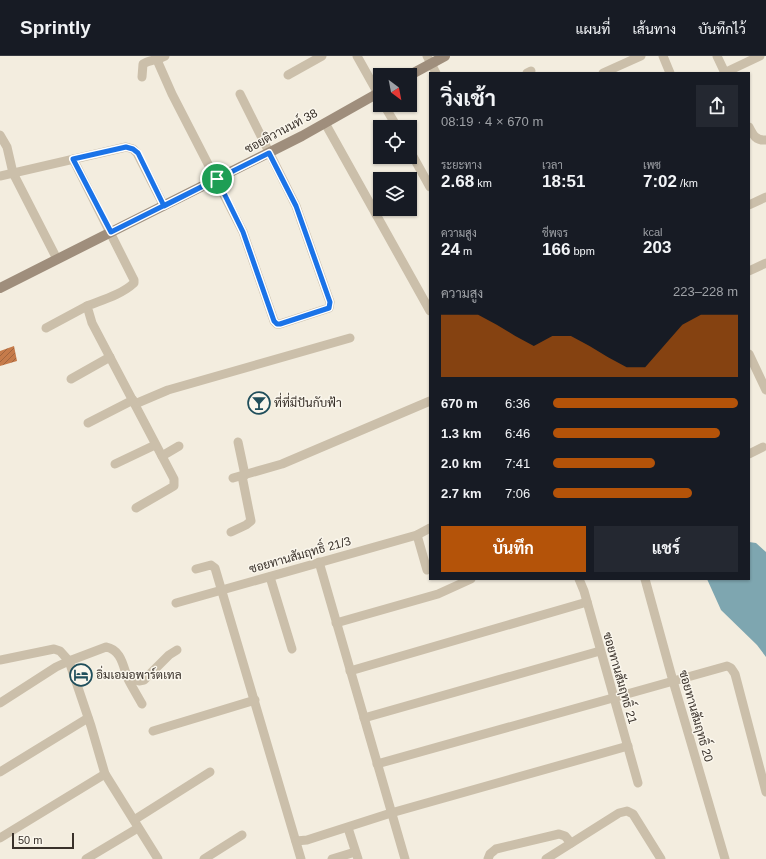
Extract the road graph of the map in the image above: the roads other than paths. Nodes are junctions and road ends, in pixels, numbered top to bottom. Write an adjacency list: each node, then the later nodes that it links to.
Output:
1 (322, 56): 16 (street)
2 (357, 56): 18 (street)
3 (445, 56): 9 (street)
4 (641, 56): 12 (street)
5 (663, 56): 13 (street)
6 (717, 56): 14 (street)
7 (760, 56): 15 (street)
8 (161, 58): 17 (street); 30 (street)
9 (429, 60): 10 (street); 11 (street)
10 (417, 69)
11 (435, 72)
12 (605, 72)
13 (670, 72)
14 (724, 72)
15 (726, 72)
16 (288, 75)
17 (142, 77)
18 (373, 84)
19 (240, 94): 25 (street)
20 (373, 97): 21 (street, ซอยติวานนท์ 38)
21 (325, 123): 25 (street, ซอยติวานนท์ 38); 41 (street)
22 (750, 132): 24 (street)
23 (0, 135): 28 (street)
24 (766, 140)
25 (269, 153): 30 (street, ซอยติวานนท์ 38); 30 (street)
26 (73, 159): 28 (street); 34 (street); 35 (street)
27 (417, 164): 31 (street)
28 (13, 173): 29 (street); 36 (street)
29 (0, 176)
30 (217, 179): 34 (street, ซอยติวานนท์ 38)
31 (429, 185)
32 (766, 197): 33 (street)
33 (750, 205)
34 (164, 206): 35 (street, ซอยติวานนท์ 38)
35 (111, 232): 36 (street, ซอยติวานนท์ 38); 40 (street)
36 (57, 259): 39 (street, ซอยติวานนท์ 38)
37 (766, 262): 38 (street)
38 (750, 270)
39 (0, 288)
40 (87, 306): 42 (street); 45 (street)
41 (429, 309)
42 (46, 328)
43 (350, 338): 50 (street)
44 (750, 356): 46 (street)
45 (110, 357): 47 (street); 50 (street)
46 (763, 375): 48 (street)
47 (71, 379)
48 (766, 390)
49 (429, 401): 59 (street)
50 (134, 402): 51 (street); 53 (street)
51 (88, 423)
52 (238, 442): 59 (street)
53 (155, 445): 57 (street); 58 (street)
54 (179, 446): 57 (street)
55 (763, 447): 56 (street)
56 (750, 454)
57 (162, 456): 61 (street)
58 (115, 464)
59 (244, 475): 60 (street); 63 (street)
60 (233, 478)
61 (136, 508)
62 (429, 528): 64 (street, ซอยทานสัมฤทธิ์ 21/3)
63 (232, 532)
64 (417, 534): 65 (street, ซอยทานสัมฤทธิ์ 21/3); 67 (street)
65 (318, 562): 68 (street, ซอยทานสัมฤทธิ์ 21/3); 75 (street)
66 (196, 569): 72 (street)
67 (427, 570)
68 (270, 577): 72 (street, ซอยทานสัมฤทธิ์ 21/3); 76 (street)
69 (469, 580): 75 (street)
70 (579, 580): 73 (street, ซอยทานสัมฤทธิ์ 21)
71 (645, 580): 83 (street, ซอยทานสัมฤทธิ์ 20)
72 (222, 591): 74 (street, ซอยทานสัมฤทธิ์ 21/3); 85 (street)
73 (587, 602): 78 (street, ซอยทานสัมฤทธิ์ 21); 81 (street)
74 (176, 603)
75 (336, 623): 81 (street)
76 (292, 649)
77 (177, 650): 82 (street)
78 (600, 651): 84 (street, ซอยทานสัมฤทธิ์ 21); 89 (street)
79 (0, 660): 80 (street)
80 (69, 661): 82 (street); 86 (street); 88 (street)
81 (350, 671): 89 (street)
82 (128, 678): 87 (street)
83 (673, 682): 84 (street); 97 (street); 115 (street, ซอยทานสัมฤทธิ์ 20)
84 (614, 698): 91 (street, ซอยทานสัมฤทธิ์ 21); 92 (street)
85 (255, 700): 90 (street); 103 (street)
86 (0, 703)
87 (142, 704)
88 (88, 718): 93 (street); 95 (street)
89 (364, 718): 92 (street)
90 (153, 731)
91 (628, 746): 96 (street, ซอยทานสัมฤทธิ์ 21); 98 (street)
92 (377, 764): 98 (street)
93 (0, 772)
94 (210, 772): 99 (street)
95 (105, 774): 99 (street); 102 (street)
96 (638, 783)
97 (766, 792)
98 (391, 813): 100 (street); 111 (street)
99 (136, 824): 106 (street); 107 (street)
100 (348, 828): 103 (street); 105 (street)
101 (242, 835): 108 (street)
102 (0, 838)
103 (296, 841): 109 (street)
104 (572, 843): 112 (street); 113 (street); 114 (street)
105 (357, 856): 110 (street)
106 (86, 859)
107 (158, 859)
108 (204, 859)
109 (301, 859)
110 (332, 859)
111 (405, 859)
112 (488, 859)
113 (546, 859)
114 (661, 859)
115 (725, 859)

